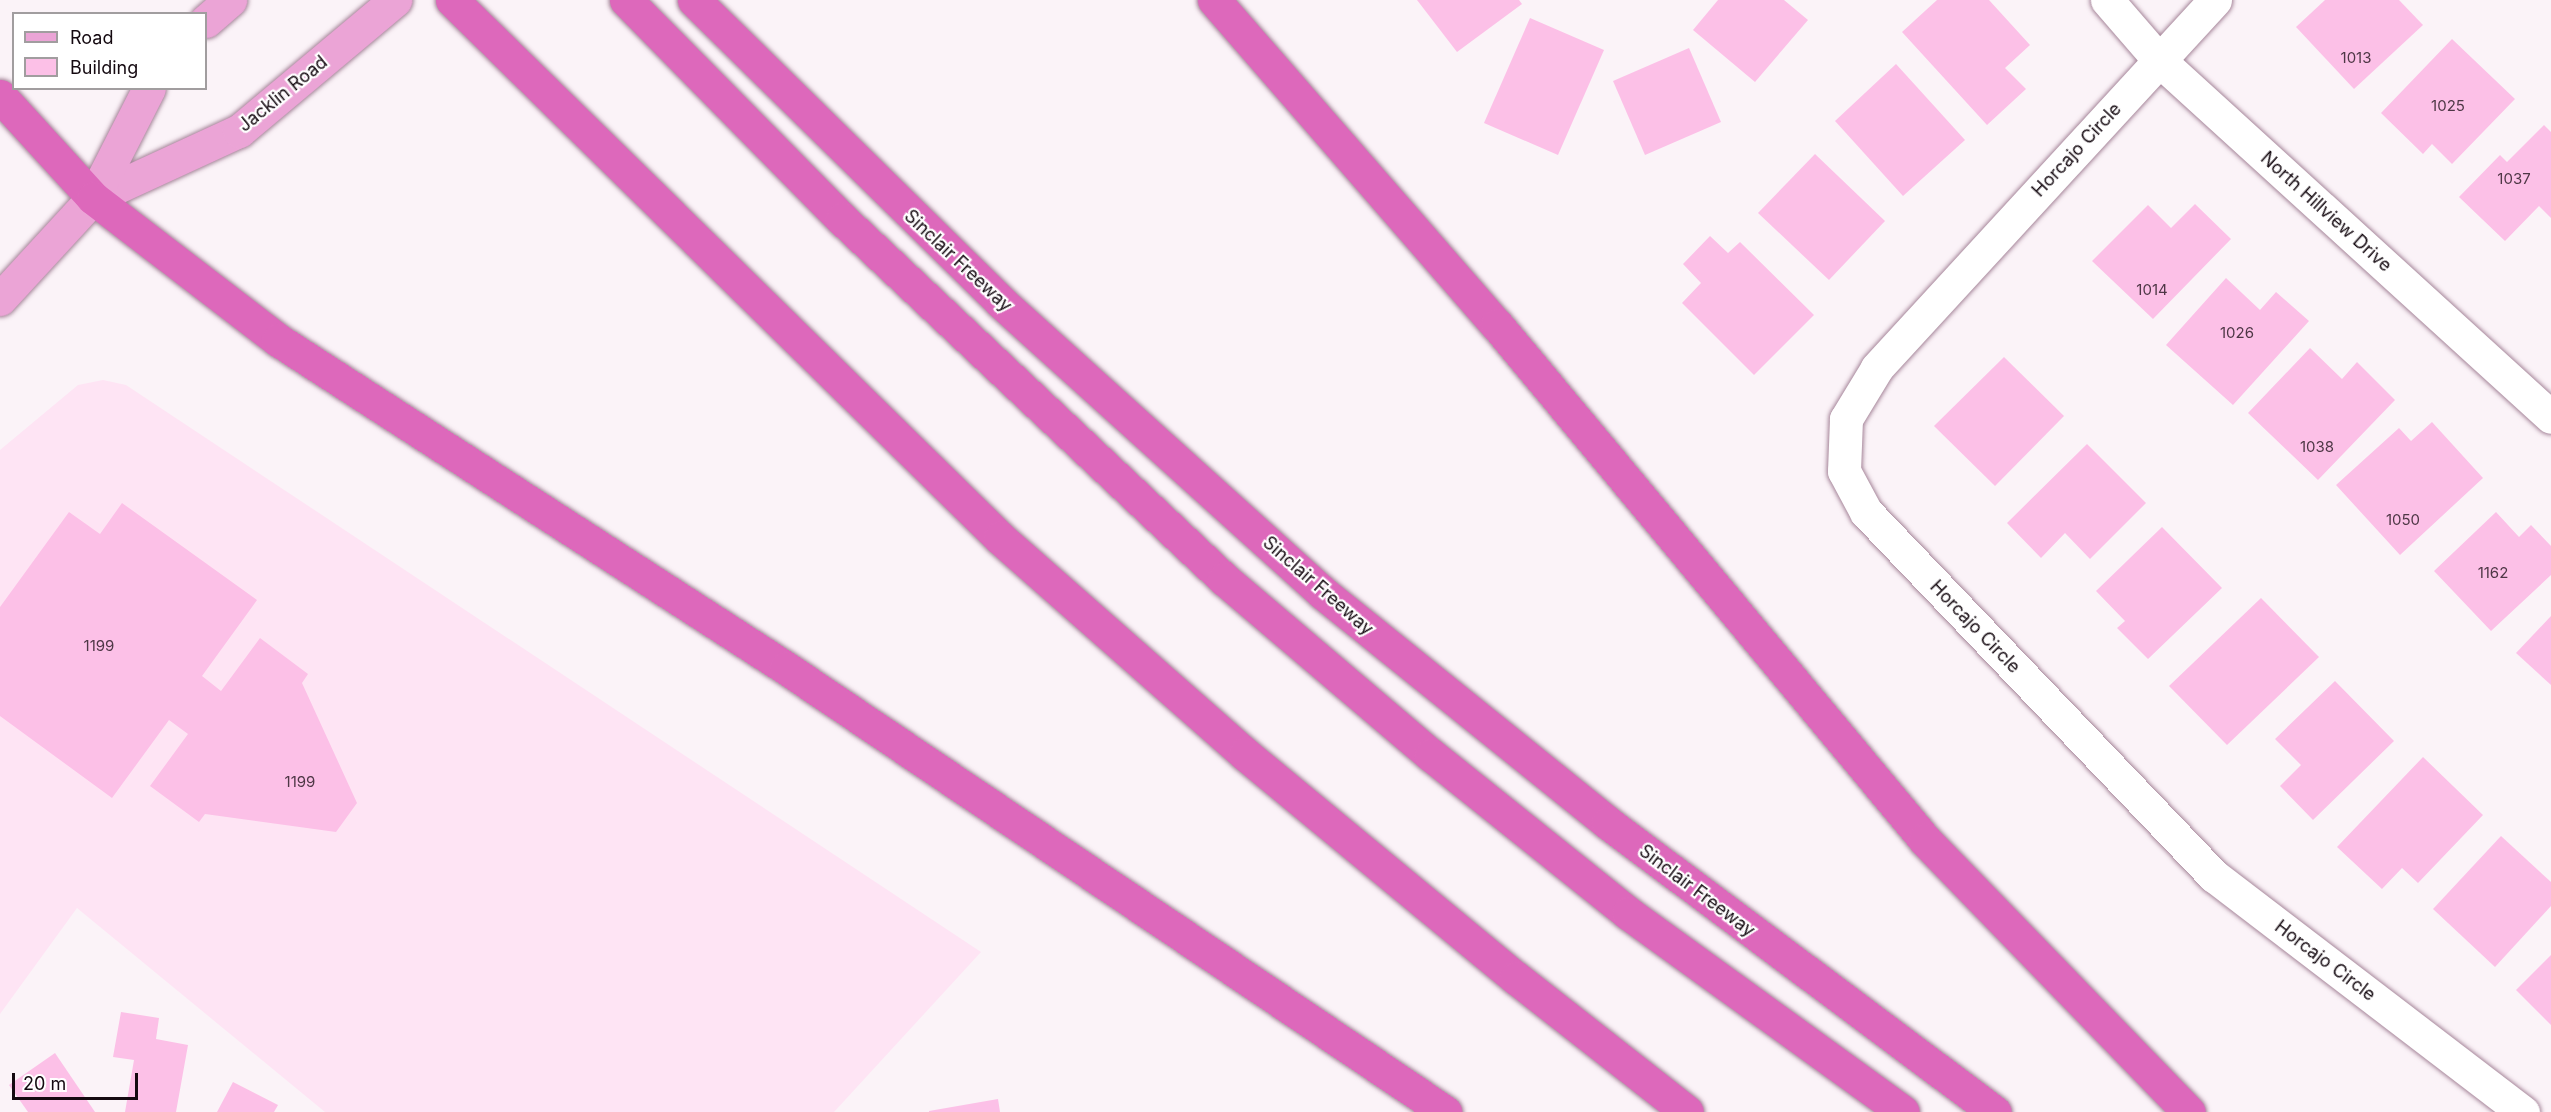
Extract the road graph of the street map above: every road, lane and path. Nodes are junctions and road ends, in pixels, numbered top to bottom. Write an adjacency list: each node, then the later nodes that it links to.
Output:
1 (230, 0): 9 (main road)
2 (395, 0): 13 (main road, Jacklin Road)
3 (452, 0): 17 (highway)
4 (626, 0): 18 (highway)
5 (694, 0): 19 (highway, Sinclair Freeway)
6 (1214, 0): 20 (highway)
7 (2107, 0): 10 (street, North Hillview Drive)
8 (2215, 0): 10 (street, Horcajo Circle)
9 (207, 20)
10 (2159, 60): 15 (street, North Hillview Drive); 21 (street, Horcajo Circle)
11 (148, 90): 13 (main road, Jacklin Road)
12 (0, 96): 13 (highway)
13 (93, 198): 14 (main road, Jacklin Road); 16 (highway)
14 (0, 299)
15 (2551, 417)
16 (1444, 1112)
17 (1687, 1112)
18 (1903, 1112)
19 (1995, 1112)
20 (2189, 1112)
21 (2523, 1112)

